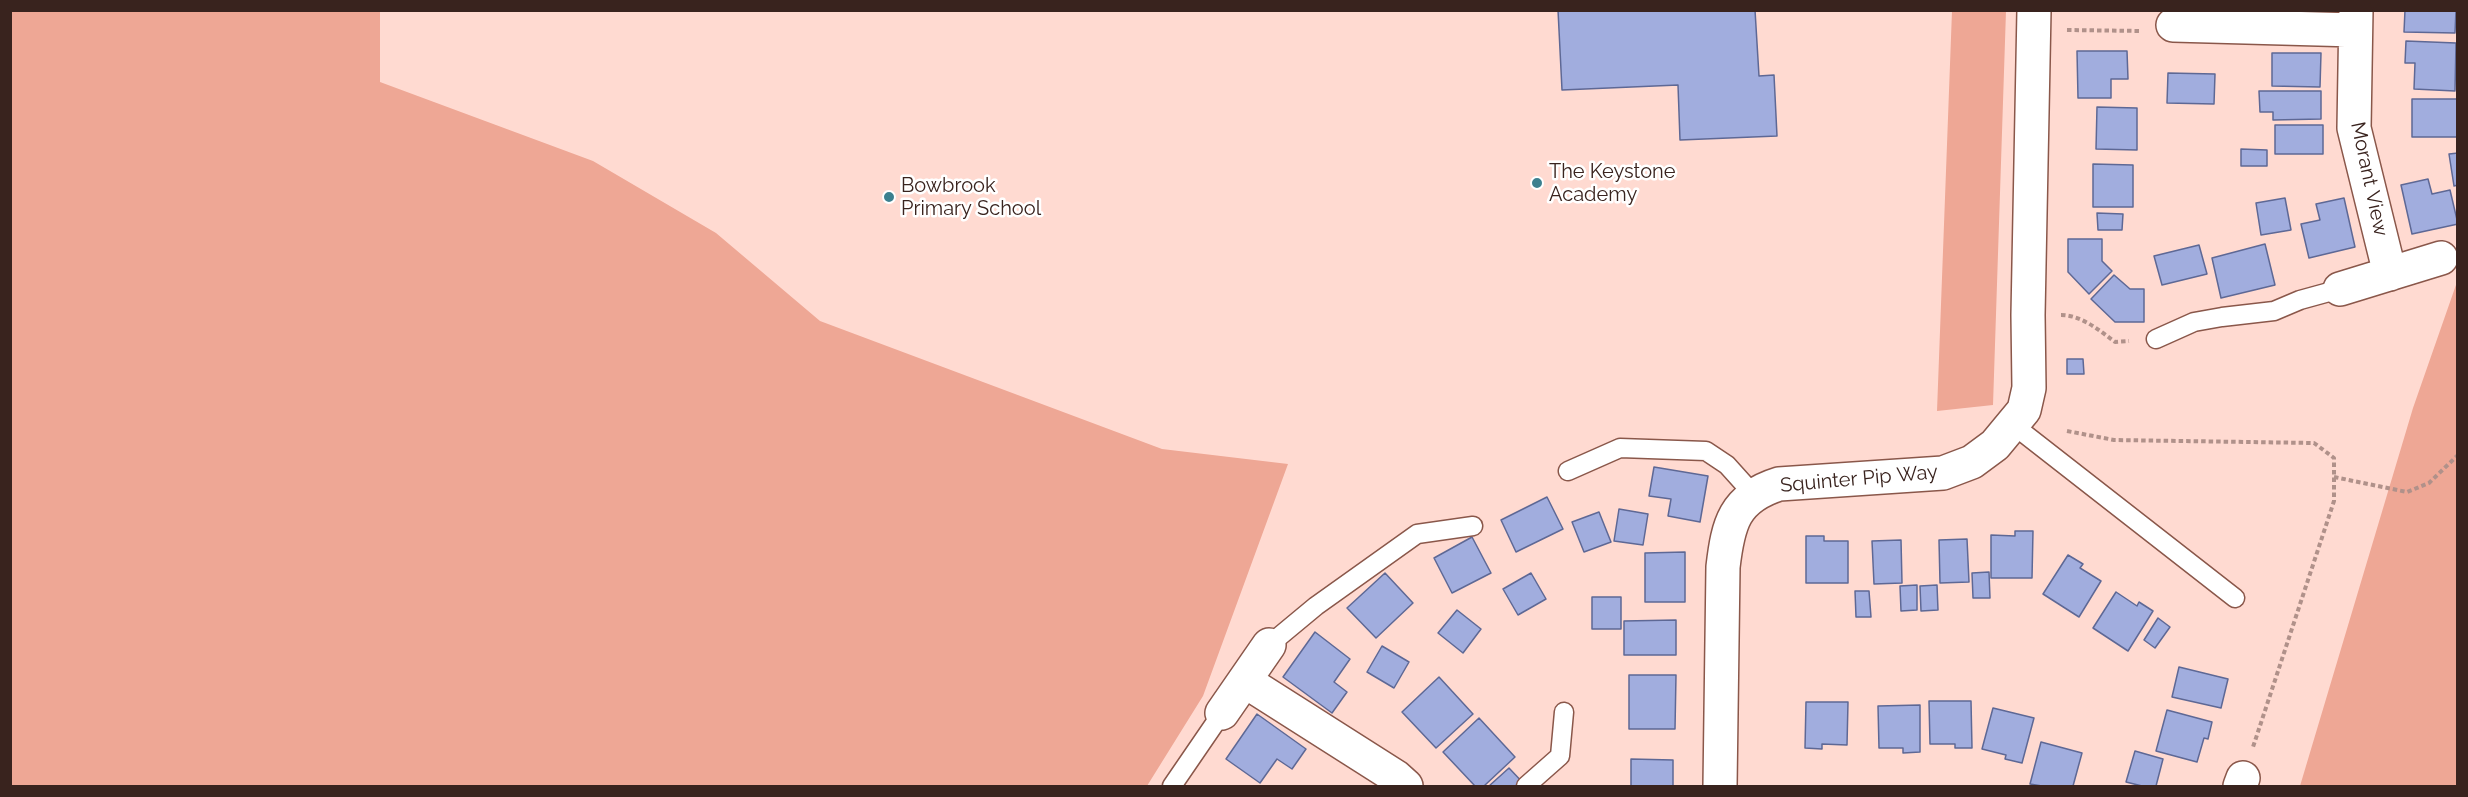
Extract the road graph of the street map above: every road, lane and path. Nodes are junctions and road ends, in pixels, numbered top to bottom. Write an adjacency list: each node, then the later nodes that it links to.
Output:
1 (2046, 20): 3 (path); 9 (street)
2 (2355, 20): 3 (street); 5 (street, Morant View)
3 (2173, 25)
4 (2449, 255): 5 (street)
5 (2390, 274): 6 (street)
6 (2340, 289): 8 (lane)
7 (2051, 315): 8 (path)
8 (2156, 339)
9 (2018, 417): 12 (path); 13 (street, Squinter Pip Way); 15 (lane)
10 (2457, 455): 12 (path)
11 (1568, 471): 13 (lane)
12 (2334, 477): 20 (path)
13 (1754, 495): 24 (street, Squinter Pip Way)
14 (1473, 526): 16 (lane)
15 (2235, 598)
16 (1269, 645): 17 (street)
17 (1245, 681): 19 (street); 22 (street)
18 (1564, 712): 23 (lane)
19 (1222, 713): 21 (lane)
20 (2242, 782)
21 (1172, 786)
22 (1406, 786)
23 (1526, 786)
24 (1720, 786)

